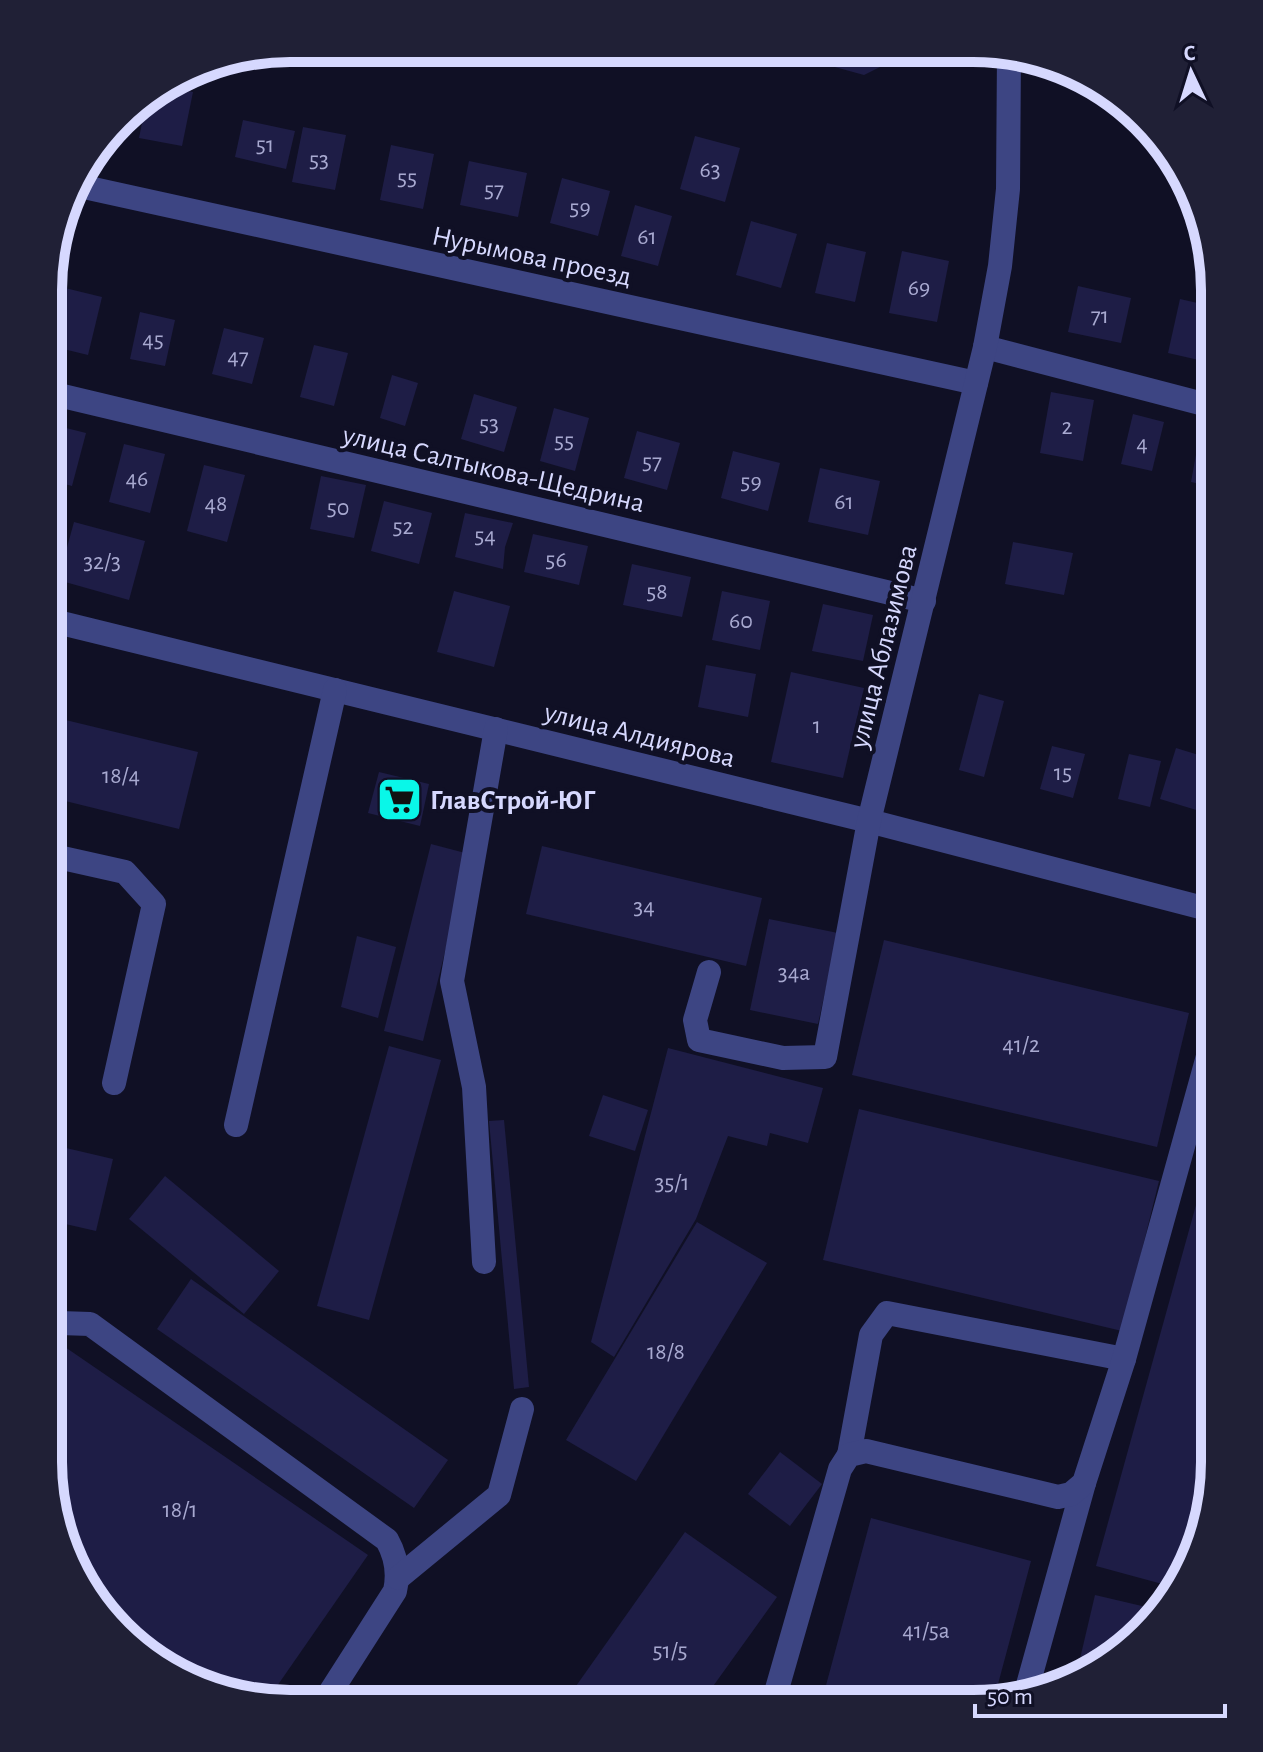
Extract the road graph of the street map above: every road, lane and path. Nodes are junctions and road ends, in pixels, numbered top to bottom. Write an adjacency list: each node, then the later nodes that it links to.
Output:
1 (1009, 65): 3 (street, улица Аблазимова)
2 (87, 188): 4 (street, Нурымова проезд)
3 (985, 347): 4 (street, улица Аблазимова); 6 (street)
4 (976, 383): 7 (street, улица Аблазимова)
5 (62, 396): 7 (street, улица Салтыкова-Щедрина)
6 (1201, 403)
7 (924, 601): 11 (street, улица Аблазимова)
8 (62, 623): 9 (street, улица Алдиярова)
9 (335, 690): 10 (street, улица Алдиярова); 17 (street)
10 (496, 729): 11 (street, улица Алдиярова); 18 (street)
11 (869, 821): 13 (street, улица Алдиярова); 14 (street, улица Аблазимова)
12 (62, 858): 16 (street)
13 (1201, 907)
14 (709, 972)
15 (1201, 1081): 20 (street)
16 (114, 1083)
17 (236, 1125)
18 (484, 1262)
19 (62, 1323): 24 (street)
20 (1124, 1359): 22 (street); 23 (street)
21 (522, 1409): 24 (street)
22 (849, 1455): 23 (street); 27 (street)
23 (1084, 1483): 25 (street)
24 (398, 1578): 26 (street)
25 (1028, 1683)
26 (332, 1690)
27 (777, 1690)

